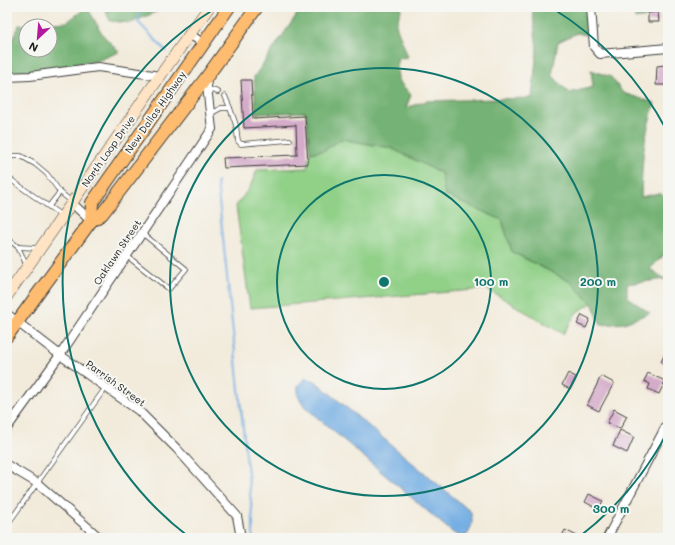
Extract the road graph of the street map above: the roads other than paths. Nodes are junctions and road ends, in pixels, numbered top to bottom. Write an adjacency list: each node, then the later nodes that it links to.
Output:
1 (209, 7): 5 (street, North Loop Drive)
2 (229, 7): 6 (main road, New Dallas Highway)
3 (257, 7): 10 (main road)
4 (591, 7): 7 (street)
5 (189, 34): 6 (street); 8 (street, North Loop Drive)
6 (203, 43): 22 (main road, New Dallas Highway)
7 (668, 48)
8 (160, 76): 9 (street); 19 (street, North Loop Drive)
9 (7, 77)
10 (207, 84): 11 (lane); 14 (street, Oaklawn Street); 22 (main road, New Dallas Highway)
11 (218, 92)
12 (225, 96): 13 (lane)
13 (230, 108): 14 (lane); 15 (lane)
14 (210, 114): 23 (street, Oaklawn Street)
15 (290, 140)
16 (7, 156): 18 (lane)
17 (7, 177): 20 (lane)
18 (60, 192): 19 (lane); 20 (lane)
19 (72, 203): 21 (street, North Loop Drive); 22 (street)
20 (49, 206): 21 (lane)
21 (62, 216): 26 (street, North Loop Drive)
22 (90, 221): 31 (main road, New Dallas Highway)
23 (142, 233): 27 (street, Oaklawn Street); 27 (lane)
24 (7, 238): 25 (lane)
25 (18, 247): 26 (lane); 28 (lane)
26 (40, 248): 28 (street, North Loop Drive)
27 (126, 256): 33 (street, Oaklawn Street)
28 (27, 268): 29 (street, North Loop Drive)
29 (7, 296)
30 (7, 314): 31 (street, Parrish Street)
31 (17, 322): 32 (main road, New Dallas Highway); 33 (street, Parrish Street)
32 (7, 336)
33 (60, 355): 34 (street, Parrish Street); 36 (street, Oaklawn Street)
34 (106, 388): 38 (lane); 41 (street, Parrish Street)
35 (668, 422): 42 (street)
36 (7, 428)
37 (7, 465): 38 (street)
38 (37, 483): 39 (lane); 40 (street)
39 (7, 525)
40 (100, 538)
41 (241, 538)
42 (607, 538)

